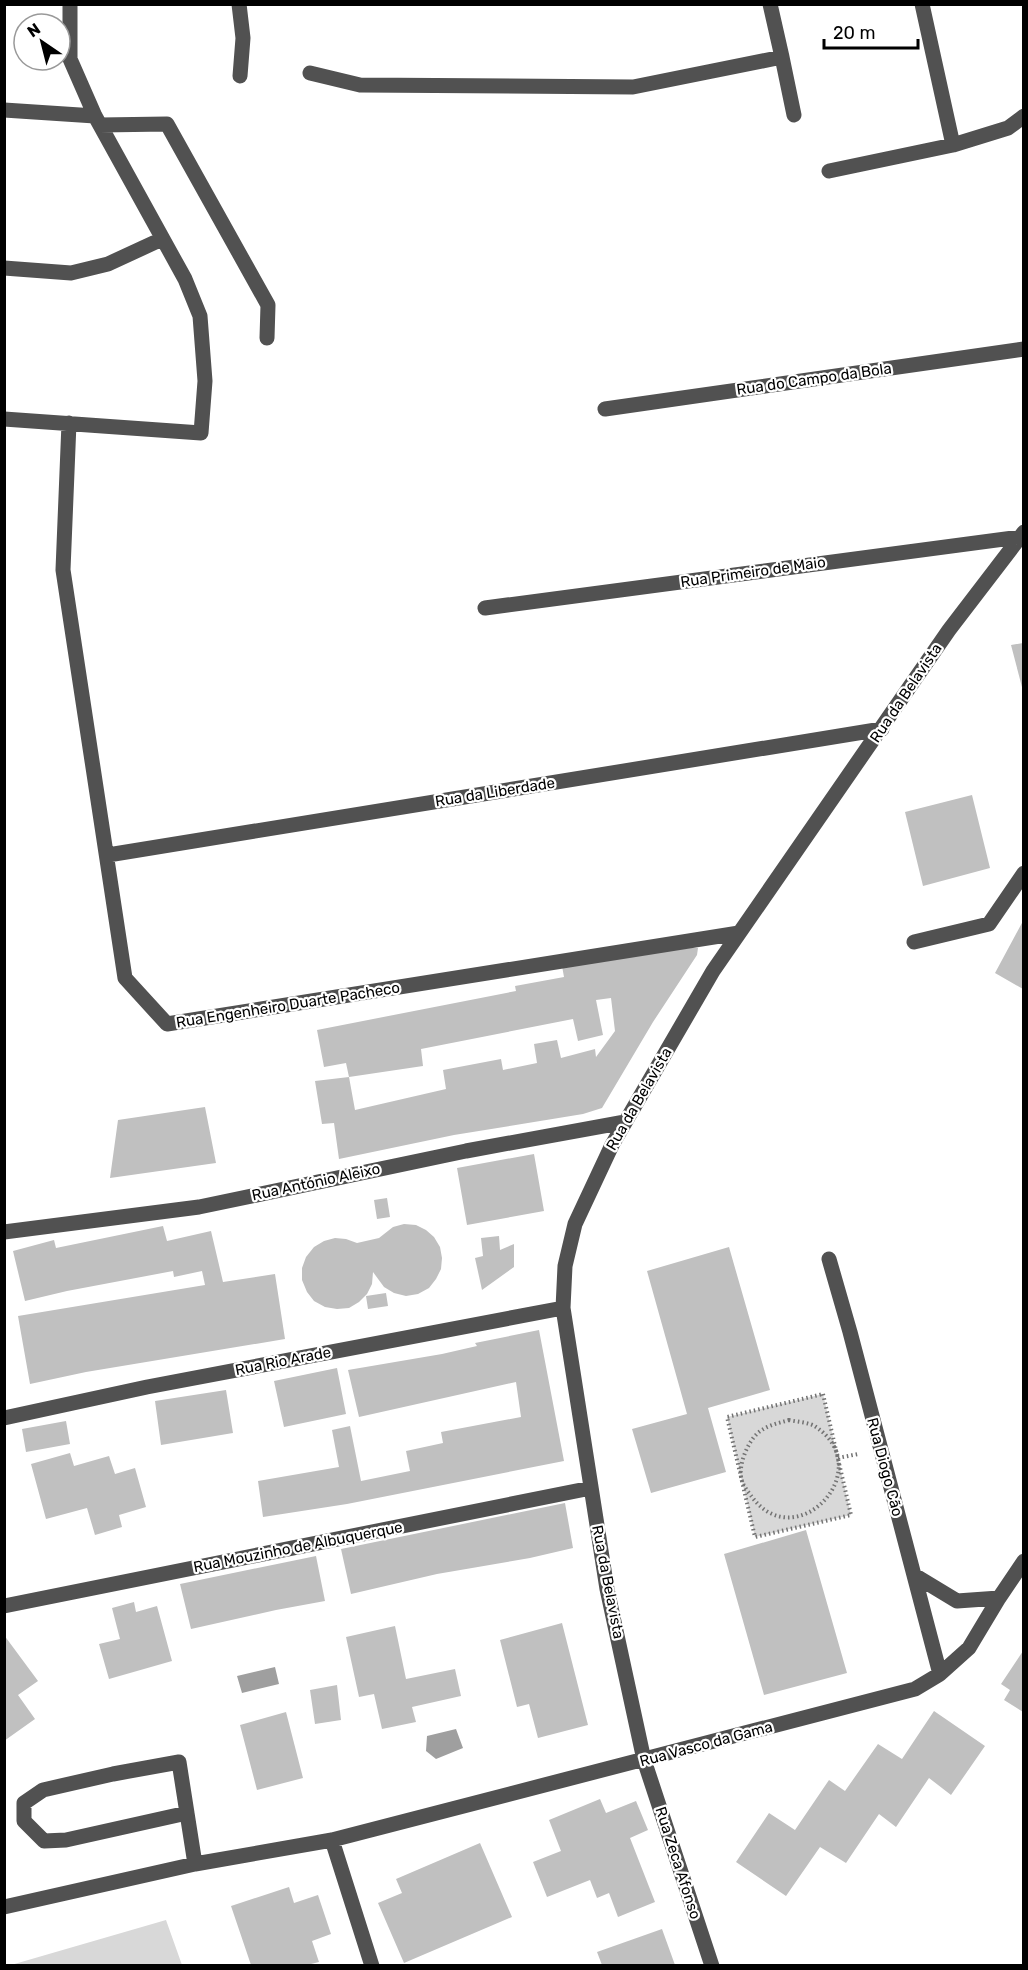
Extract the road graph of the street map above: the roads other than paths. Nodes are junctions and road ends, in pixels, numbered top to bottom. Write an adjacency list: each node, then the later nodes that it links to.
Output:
1 (70, 4): 11 (street)
2 (239, 4): 7 (street)
3 (770, 4): 5 (street)
4 (922, 4): 12 (street)
5 (782, 57): 6 (street); 9 (street)
6 (310, 73)
7 (240, 76)
8 (4, 110): 11 (street)
9 (794, 116)
10 (1023, 116): 12 (street)
11 (98, 120): 14 (street); 16 (street)
12 (953, 145): 13 (street)
13 (829, 171)
14 (162, 239): 15 (street); 20 (street)
15 (4, 268)
16 (267, 338)
17 (1023, 350): 18 (street, Rua do Campo da Bola)
18 (604, 409)
19 (4, 418): 20 (street)
20 (69, 423): 24 (street, Rua Engenheiro Duarte Pacheco)
21 (1022, 534): 22 (street, Rua Primeiro de Maio); 23 (street, Rua da Belavista)
22 (485, 608)
23 (882, 729): 24 (street, Rua da Liberdade); 26 (street, Rua da Belavista)
24 (108, 855): 26 (street, Rua Engenheiro Duarte Pacheco)
25 (1023, 873): 27 (street)
26 (739, 933): 28 (street, Rua da Belavista)
27 (914, 942)
28 (625, 1122): 29 (street, Rua António Aleixo); 31 (street, Rua da Belavista)
29 (4, 1232)
30 (829, 1259): 35 (street, Rua Diogo Cão)
31 (562, 1308): 32 (street, Rua Rio Arade); 33 (street, Rua da Belavista)
32 (4, 1418)
33 (591, 1488): 37 (street, Rua Mouzinho de Albuquerque); 39 (street, Rua da Belavista)
34 (1023, 1562): 36 (street, Rua Vasco da Gama)
35 (914, 1575): 36 (street); 38 (street, Rua Diogo Cão)
36 (999, 1598): 38 (street, Rua Vasco da Gama)
37 (4, 1606)
38 (940, 1674): 39 (street, Rua Vasco da Gama)
39 (644, 1760): 41 (street, Rua Vasco da Gama); 45 (street, Rua Zeca Afonso)
40 (187, 1813): 40 (street); 42 (street)
41 (332, 1840): 42 (street, Rua Vasco da Gama); 44 (street)
42 (195, 1864): 43 (street, Rua Vasco da Gama)
43 (4, 1907)
44 (372, 1965)
45 (712, 1965)

